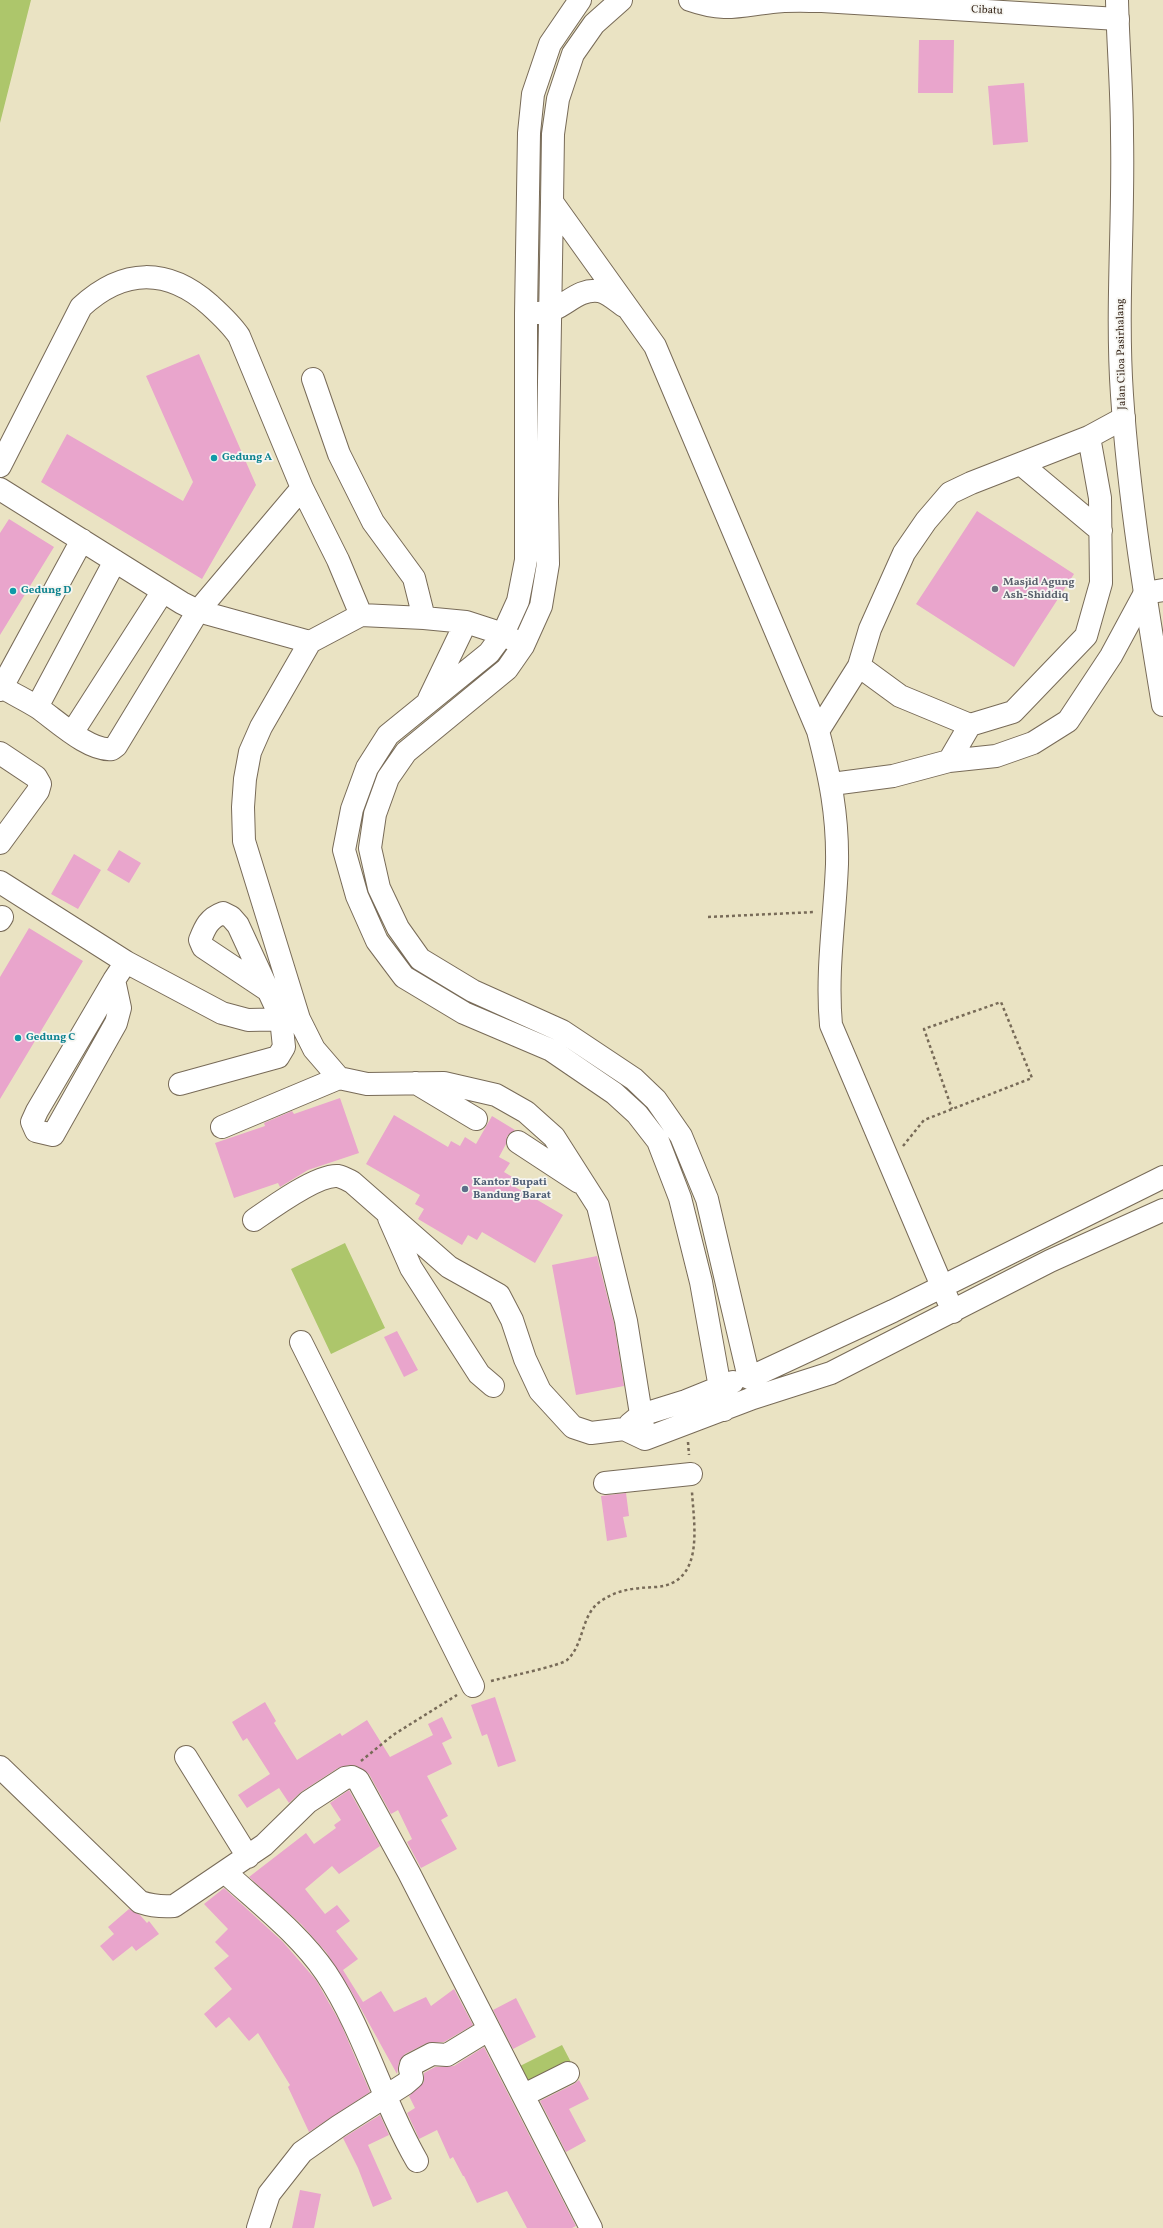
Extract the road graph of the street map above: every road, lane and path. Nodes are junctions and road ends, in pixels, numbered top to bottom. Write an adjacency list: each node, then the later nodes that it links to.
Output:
1 (580, 0): 8 (street)
2 (621, 0): 9 (street)
3 (690, 0): 5 (street, Cibatu)
4 (822, 0): 5 (street, Cibatu); 6 (street, Cibatu)
5 (752, 3)
6 (939, 4): 7 (street, Cibatu)
7 (1117, 10): 15 (street, Jalan Ciloa Pasirhalang)
8 (550, 44): 9 (street); 13 (street)
9 (573, 54): 10 (street)
10 (552, 202): 11 (street); 12 (street)
11 (631, 310): 12 (street); 39 (street)
12 (550, 312): 13 (street); 32 (street)
13 (526, 314): 30 (street)
14 (313, 379): 28 (street)
15 (1124, 418): 16 (street); 25 (street, Jalan Ciloa Pasirhalang)
16 (1089, 437): 17 (street); 21 (street)
17 (1020, 464): 21 (street); 33 (street)
18 (0, 466): 19 (street)
19 (302, 488): 26 (street); 27 (street)
20 (0, 489): 22 (street)
21 (1102, 531): 38 (street)
22 (82, 540): 23 (street); 34 (street)
23 (115, 561): 24 (street); 37 (street)
24 (163, 591): 26 (street); 40 (street)
25 (1154, 591): 36 (street, Jalan Ciloa Pasirhalang); 42 (street)
26 (198, 611): 31 (street); 40 (street)
27 (361, 615): 28 (street); 31 (street)
28 (424, 618): 29 (street)
29 (466, 622): 30 (street); 35 (street)
30 (502, 634): 32 (street); 35 (street)
31 (310, 642): 51 (street)
32 (523, 646): 70 (street)
33 (859, 666): 38 (street); 39 (street)
34 (1, 688): 37 (street)
35 (429, 702): 69 (street)
36 (1163, 705)
37 (37, 707): 40 (street)
38 (970, 725): 42 (street)
39 (818, 731): 43 (street)
40 (72, 733)
41 (0, 753): 44 (street)
42 (948, 760): 43 (street)
43 (832, 784): 46 (street)
44 (0, 843)
45 (0, 882): 48 (street)
46 (833, 912): 47 (path); 59 (street)
47 (708, 917)
48 (126, 962): 49 (street); 51 (street)
49 (114, 980): 49 (street)
50 (268, 991): 51 (street)
51 (290, 1018): 52 (street); 54 (street)
52 (339, 1078): 53 (street); 57 (street)
53 (416, 1083): 56 (street); 61 (street)
54 (180, 1084)
55 (952, 1109): 55 (path); 59 (path)
56 (476, 1119)
57 (222, 1127)
58 (518, 1142): 61 (street)
59 (890, 1162): 65 (street)
60 (1163, 1177): 65 (street)
61 (585, 1186): 72 (street)
62 (1163, 1210): 66 (street)
63 (386, 1212): 64 (street); 68 (street); 74 (street)
64 (254, 1220)
65 (943, 1287): 66 (street); 70 (street)
66 (953, 1312): 70 (street)
67 (301, 1342): 78 (street)
68 (493, 1386)
69 (720, 1386): 70 (street); 71 (street); 72 (street)
70 (751, 1388): 71 (street)
71 (724, 1410): 73 (street)
72 (641, 1415): 74 (street); 75 (street)
73 (686, 1424): 75 (street); 76 (path)
74 (624, 1429): 75 (street)
75 (645, 1439)
76 (691, 1474): 77 (street); 78 (path)
77 (605, 1483)
78 (473, 1686): 81 (path)
79 (186, 1757): 82 (street)
80 (0, 1767): 83 (street)
81 (352, 1777): 82 (street); 84 (street)
82 (248, 1857): 83 (street)
83 (226, 1872): 87 (street)
84 (488, 2030): 86 (street); 87 (street)
85 (568, 2073): 86 (street)
86 (524, 2095): 89 (street)
87 (386, 2098): 88 (street); 90 (street)
88 (417, 2162)
89 (586, 2226)
90 (258, 2228)

